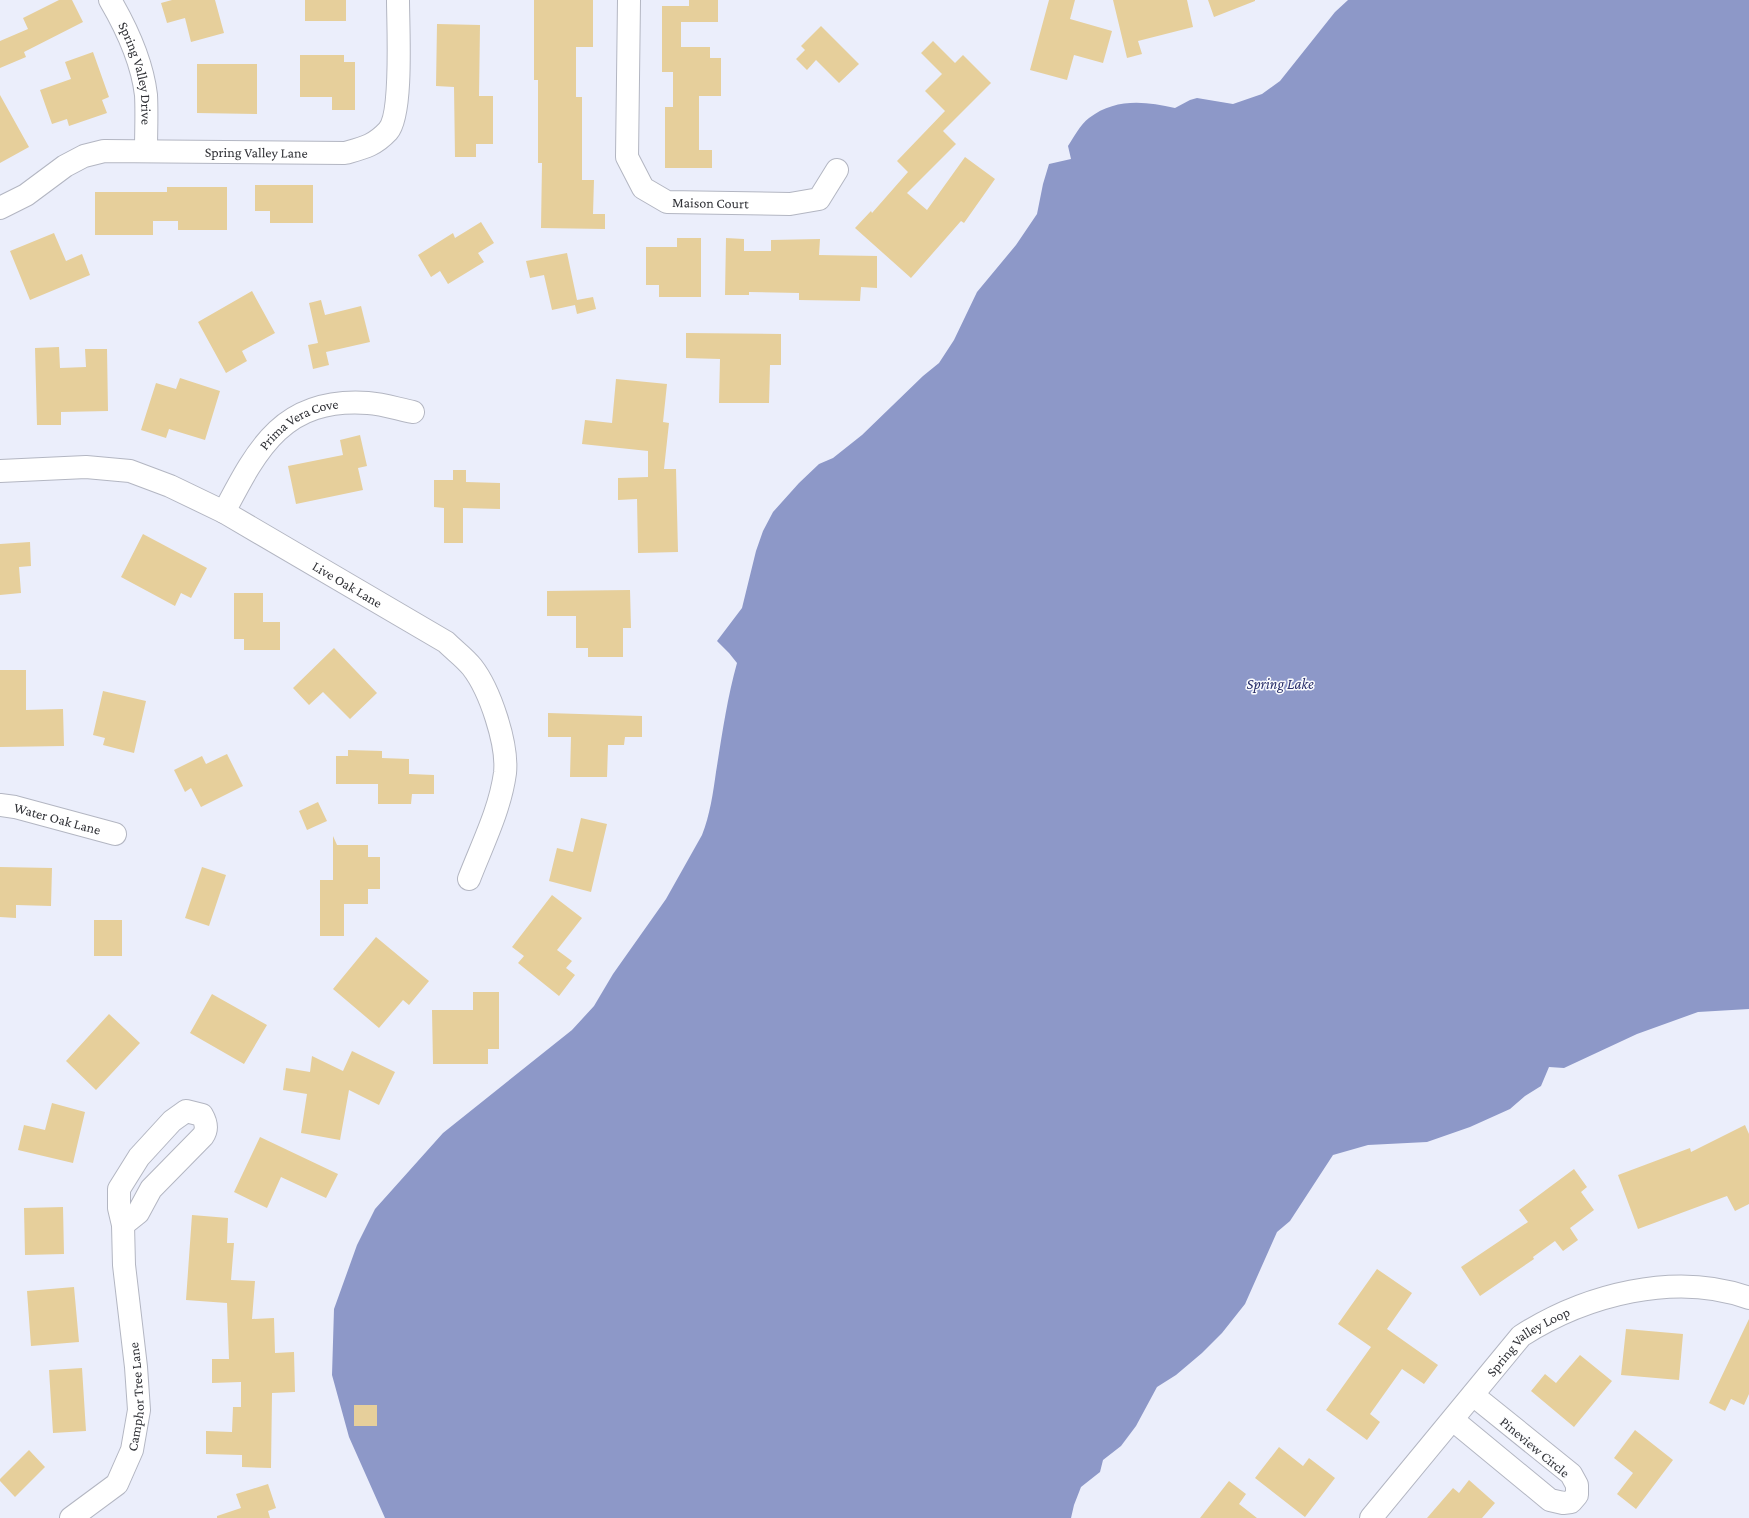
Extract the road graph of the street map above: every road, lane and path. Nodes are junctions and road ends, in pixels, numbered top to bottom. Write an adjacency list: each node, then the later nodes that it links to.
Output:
1 (110, 0): 4 (street, Spring Valley Drive)
2 (398, 0): 4 (street, Spring Valley Lane)
3 (630, 0): 5 (street, Maison Court)
4 (146, 151): 6 (street, Spring Valley Lane)
5 (837, 170)
6 (0, 208)
7 (413, 412): 9 (street, Prima Vera Cove)
8 (0, 471): 9 (street, Live Oak Lane)
9 (224, 512): 12 (street, Live Oak Lane)
10 (0, 805): 11 (street, Water Oak Lane)
11 (115, 834)
12 (468, 879)
13 (123, 1225): 13 (street, Camphor Tree Lane); 17 (street, Camphor Tree Lane)
14 (1749, 1298): 15 (street, Spring Valley Loop)
15 (1473, 1395): 16 (street, Spring Valley Loop); 16 (street, Pineview Circle)
16 (1452, 1420): 18 (street, Spring Valley Loop)
17 (71, 1518)
18 (1371, 1518)

